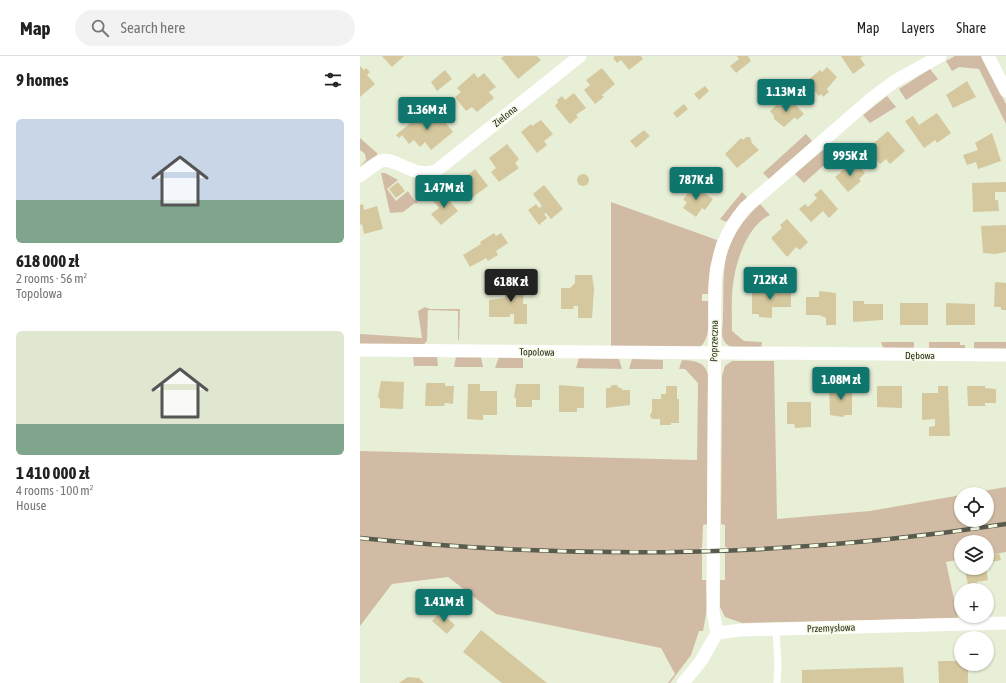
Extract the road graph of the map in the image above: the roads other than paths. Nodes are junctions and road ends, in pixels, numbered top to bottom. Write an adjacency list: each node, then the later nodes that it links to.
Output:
1 (580, 56): 5 (street, Zielona)
2 (940, 56): 7 (street, Poprzeczna)
3 (988, 56): 4 (street)
4 (1006, 91)
5 (360, 176)
6 (360, 350): 7 (street, Topolowa)
7 (714, 354): 8 (street, Dębowa); 11 (street, Poprzeczna)
8 (1006, 355)
9 (1006, 623): 10 (street, Przemysłowa)
10 (776, 630): 11 (street, Przemysłowa); 13 (lane)
11 (717, 633): 12 (street)
12 (683, 683)
13 (777, 683)

